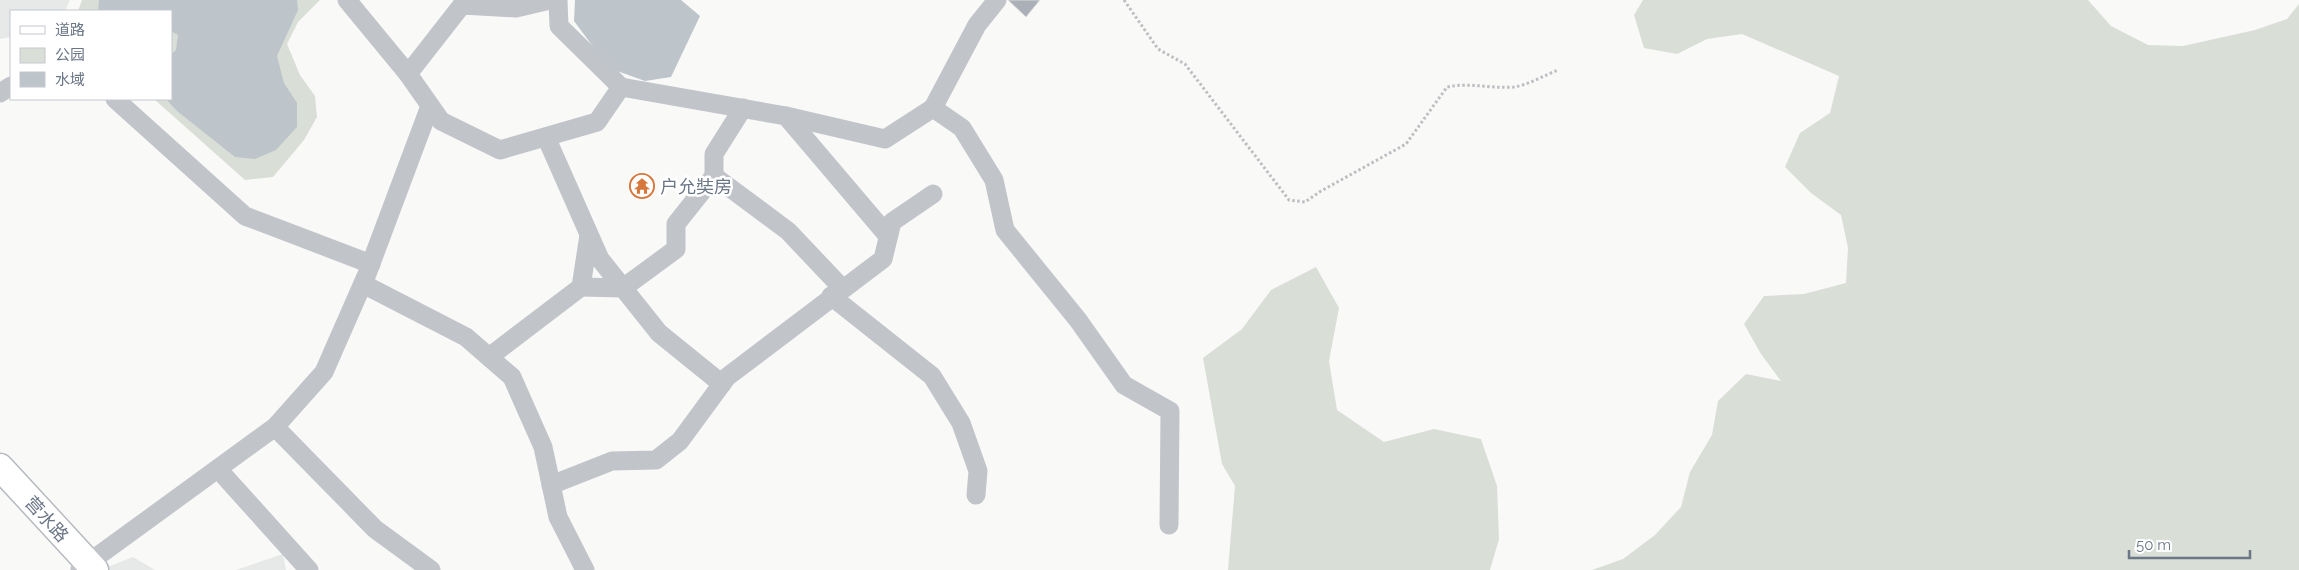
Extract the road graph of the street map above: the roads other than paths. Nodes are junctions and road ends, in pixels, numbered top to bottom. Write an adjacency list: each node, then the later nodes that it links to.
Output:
1 (347, 0): 5 (street)
2 (550, 0): 5 (street)
3 (558, 0): 6 (street)
4 (997, 0): 10 (street)
5 (408, 74): 8 (street)
6 (621, 87): 9 (street); 12 (street)
7 (116, 100): 17 (street)
8 (430, 106): 12 (street); 17 (street)
9 (743, 108): 11 (street); 13 (street)
10 (933, 108): 11 (street); 29 (street)
11 (786, 116): 16 (street)
12 (546, 137): 15 (street)
13 (714, 176): 20 (street); 21 (street)
14 (933, 194): 16 (street)
15 (589, 235): 19 (street); 20 (street)
16 (888, 236): 21 (street)
17 (371, 264): 18 (street)
18 (363, 284): 22 (street); 24 (street)
19 (581, 287): 20 (street); 22 (street)
20 (623, 288): 23 (street)
21 (837, 292): 23 (street); 28 (street)
22 (489, 357): 27 (street)
23 (722, 384): 27 (street)
24 (275, 427): 26 (street); 32 (street)
25 (0, 467): 30 (street, 营水路)
26 (218, 470): 30 (street); 31 (street)
27 (551, 485): 33 (street)
28 (976, 495)
29 (1169, 525)
30 (88, 568)
31 (310, 570)
32 (431, 570)
33 (585, 570)

